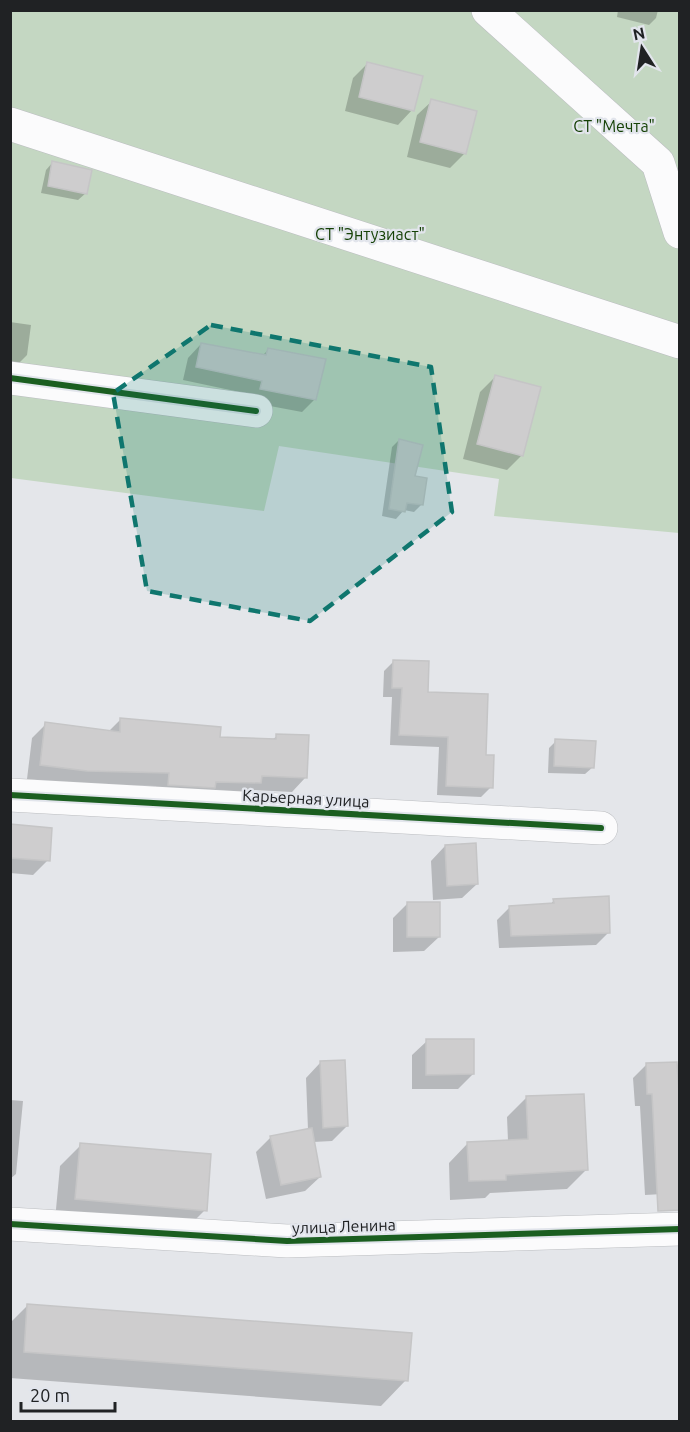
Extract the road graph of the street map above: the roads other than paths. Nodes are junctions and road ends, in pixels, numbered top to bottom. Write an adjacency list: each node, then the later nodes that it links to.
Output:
1 (488, 10): 3 (street)
2 (10, 124): 4 (street)
3 (680, 232)
4 (680, 342)
5 (10, 378): 6 (street)
6 (256, 411)
7 (10, 795): 8 (street, Карьерная улица)
8 (601, 828)
9 (10, 1224): 10 (street, улица Ленина)
10 (680, 1230)

